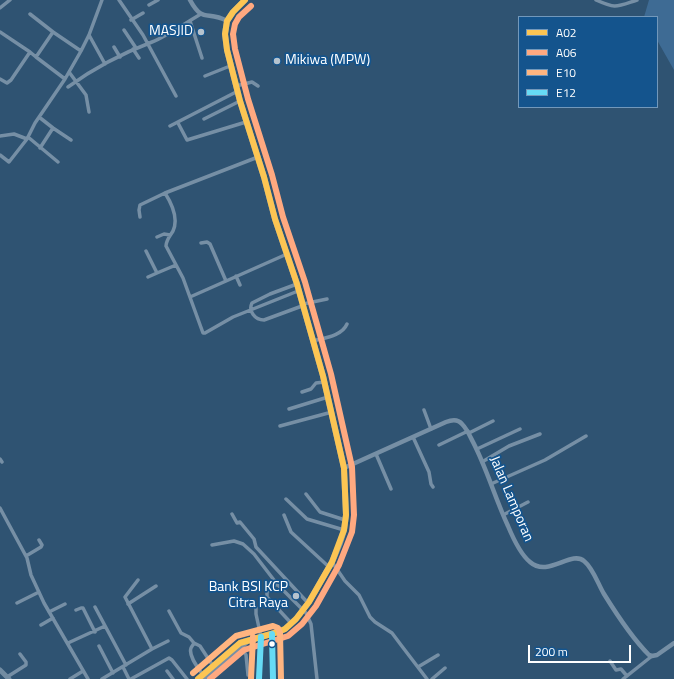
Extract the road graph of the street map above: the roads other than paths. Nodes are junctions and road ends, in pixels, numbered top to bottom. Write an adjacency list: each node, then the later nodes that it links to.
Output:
1 (10, 0): 10 (street)
2 (102, 0): 20 (street)
3 (119, 0): 14 (street)
4 (158, 0): 9 (street)
5 (190, 0): 13 (street)
6 (245, 0): 16 (highway)
7 (596, 0): 8 (street)
8 (637, 0)
9 (149, 5)
10 (0, 8)
11 (143, 13): 14 (street)
12 (30, 14): 19 (street)
13 (201, 14): 15 (street); 16 (street)
14 (131, 20): 21 (street)
15 (190, 21): 21 (street); 29 (street)
16 (227, 21): 31 (highway)
17 (124, 30): 23 (street)
18 (0, 32): 25 (street)
19 (54, 32): 24 (street); 26 (street)
20 (89, 35): 24 (street); 30 (street)
21 (147, 43): 23 (street); 40 (street)
22 (114, 47): 27 (street)
23 (134, 49): 27 (street); 28 (street)
24 (81, 51): 32 (street)
25 (30, 52): 26 (street); 34 (street)
26 (36, 57): 35 (street)
27 (120, 57): 30 (street)
28 (139, 58)
29 (202, 58)
30 (105, 64): 36 (street)
31 (230, 66): 33 (street); 39 (highway)
32 (69, 72): 35 (street); 36 (street)
33 (205, 76)
34 (0, 79)
35 (65, 79): 43 (street)
36 (76, 82): 38 (street); 42 (street)
37 (258, 86): 39 (street)
38 (68, 87)
39 (237, 88): 41 (highway); 46 (street)
40 (176, 96)
41 (240, 101): 44 (street); 45 (highway)
42 (89, 112)
43 (39, 117): 48 (street); 50 (street)
44 (204, 119)
45 (246, 122): 46 (street); 54 (highway)
46 (178, 123): 47 (street)
47 (170, 126)
48 (53, 128): 51 (street); 52 (street)
49 (0, 136): 50 (street)
50 (27, 138): 52 (street); 53 (street)
51 (71, 140)
52 (40, 148): 55 (street)
53 (0, 155)
54 (258, 157): 56 (street); 62 (highway)
55 (58, 162)
56 (165, 193): 57 (street); 58 (street)
57 (140, 217)
58 (170, 235): 59 (street); 63 (street)
59 (157, 236)
60 (201, 243): 67 (street)
61 (146, 251): 64 (street)
62 (287, 254): 65 (street); 68 (highway)
63 (176, 265): 64 (street); 71 (street)
64 (157, 273): 66 (street)
65 (236, 276): 67 (street); 69 (street)
66 (148, 277)
67 (226, 281): 71 (street)
68 (297, 284): 70 (highway); 74 (street)
69 (240, 285)
70 (298, 292): 73 (highway); 74 (street)
71 (190, 297): 74 (street)
72 (327, 299): 73 (street)
73 (302, 305): 74 (street); 76 (highway)
74 (251, 310)
75 (347, 324): 76 (street)
76 (313, 341): 77 (highway)
77 (324, 382): 78 (street); 79 (highway)
78 (302, 392)
79 (328, 397): 80 (street); 82 (highway)
80 (289, 409)
81 (424, 410): 85 (street)
82 (332, 412): 84 (street); 95 (highway)
83 (493, 421): 87 (street)
84 (280, 426)
85 (431, 429): 87 (street, Jalan Lamporan); 90 (street, Jalan Lamporan)
86 (520, 429): 92 (street)
87 (468, 432): 91 (street); 92 (street, Jalan Lamporan)
88 (540, 434): 94 (street)
89 (586, 436): 96 (street)
90 (413, 437): 93 (street, Jalan Lamporan); 97 (street)
91 (439, 445)
92 (477, 449): 94 (street, Jalan Lamporan)
93 (376, 454): 95 (street, Jalan Lamporan); 98 (street)
94 (482, 462): 96 (street, Jalan Lamporan)
95 (344, 468): 107 (highway)
96 (491, 484): 105 (street, Jalan Lamporan)
97 (433, 487)
98 (391, 489)
99 (306, 494): 107 (street)
100 (286, 499): 108 (street)
101 (528, 502): 105 (street)
102 (0, 508): 103 (street)
103 (1, 513): 111 (street)
104 (232, 514): 117 (street)
105 (503, 514): 144 (street, Jalan Lamporan)
106 (284, 515): 112 (street)
107 (346, 520): 108 (highway)
108 (344, 530): 112 (highway)
109 (39, 540): 111 (street)
110 (212, 546): 114 (street)
111 (26, 556): 116 (street)
112 (330, 564): 117 (highway); 148 (street)
113 (138, 580): 120 (street)
114 (277, 584): 124 (street); 128 (street)
115 (156, 586): 120 (street)
116 (39, 592): 118 (street); 126 (street)
117 (308, 602): 124 (highway)
118 (17, 603)
119 (65, 604): 126 (street)
120 (128, 604): 141 (street)
121 (95, 607): 130 (street)
122 (256, 608): 133 (street)
123 (76, 610): 131 (street)
124 (303, 610): 128 (highway); 166 (street)
125 (169, 611): 137 (street)
126 (49, 612): 127 (street)
127 (53, 618): 129 (street); 136 (street)
128 (291, 623): 132 (highway)
129 (41, 625)
130 (105, 626): 131 (street); 146 (street)
131 (95, 632): 136 (street)
132 (272, 634): 133 (highway); 165 (main road)
133 (261, 637): 135 (highway); 164 (main road)
134 (168, 640): 141 (street)
135 (246, 642): 140 (highway); 147 (highway)
136 (68, 643): 151 (street)
137 (194, 643): 147 (street); 157 (street)
138 (674, 643): 144 (street)
139 (99, 646): 153 (street)
140 (241, 648): 154 (street); 157 (highway)
141 (152, 649): 146 (street)
142 (20, 654): 156 (street)
143 (438, 655): 148 (street)
144 (652, 656): 155 (street)
145 (610, 660): 155 (street)
146 (124, 666): 153 (street); 161 (street)
147 (213, 666): 157 (highway)
148 (418, 666): 167 (street)
149 (445, 668): 168 (street)
150 (0, 670): 156 (main road)
151 (83, 671): 158 (street); 159 (street)
152 (167, 671): 162 (street)
153 (113, 673): 160 (street)
154 (248, 675)
155 (627, 676): 169 (street)
156 (8, 678)
157 (203, 678)
158 (70, 679)
159 (88, 679)
160 (103, 679)
161 (130, 679): 163 (street)
162 (173, 679)
163 (187, 679)
164 (259, 679)
165 (273, 679)
166 (317, 679)
167 (427, 679)
168 (432, 679)
169 (623, 679)

